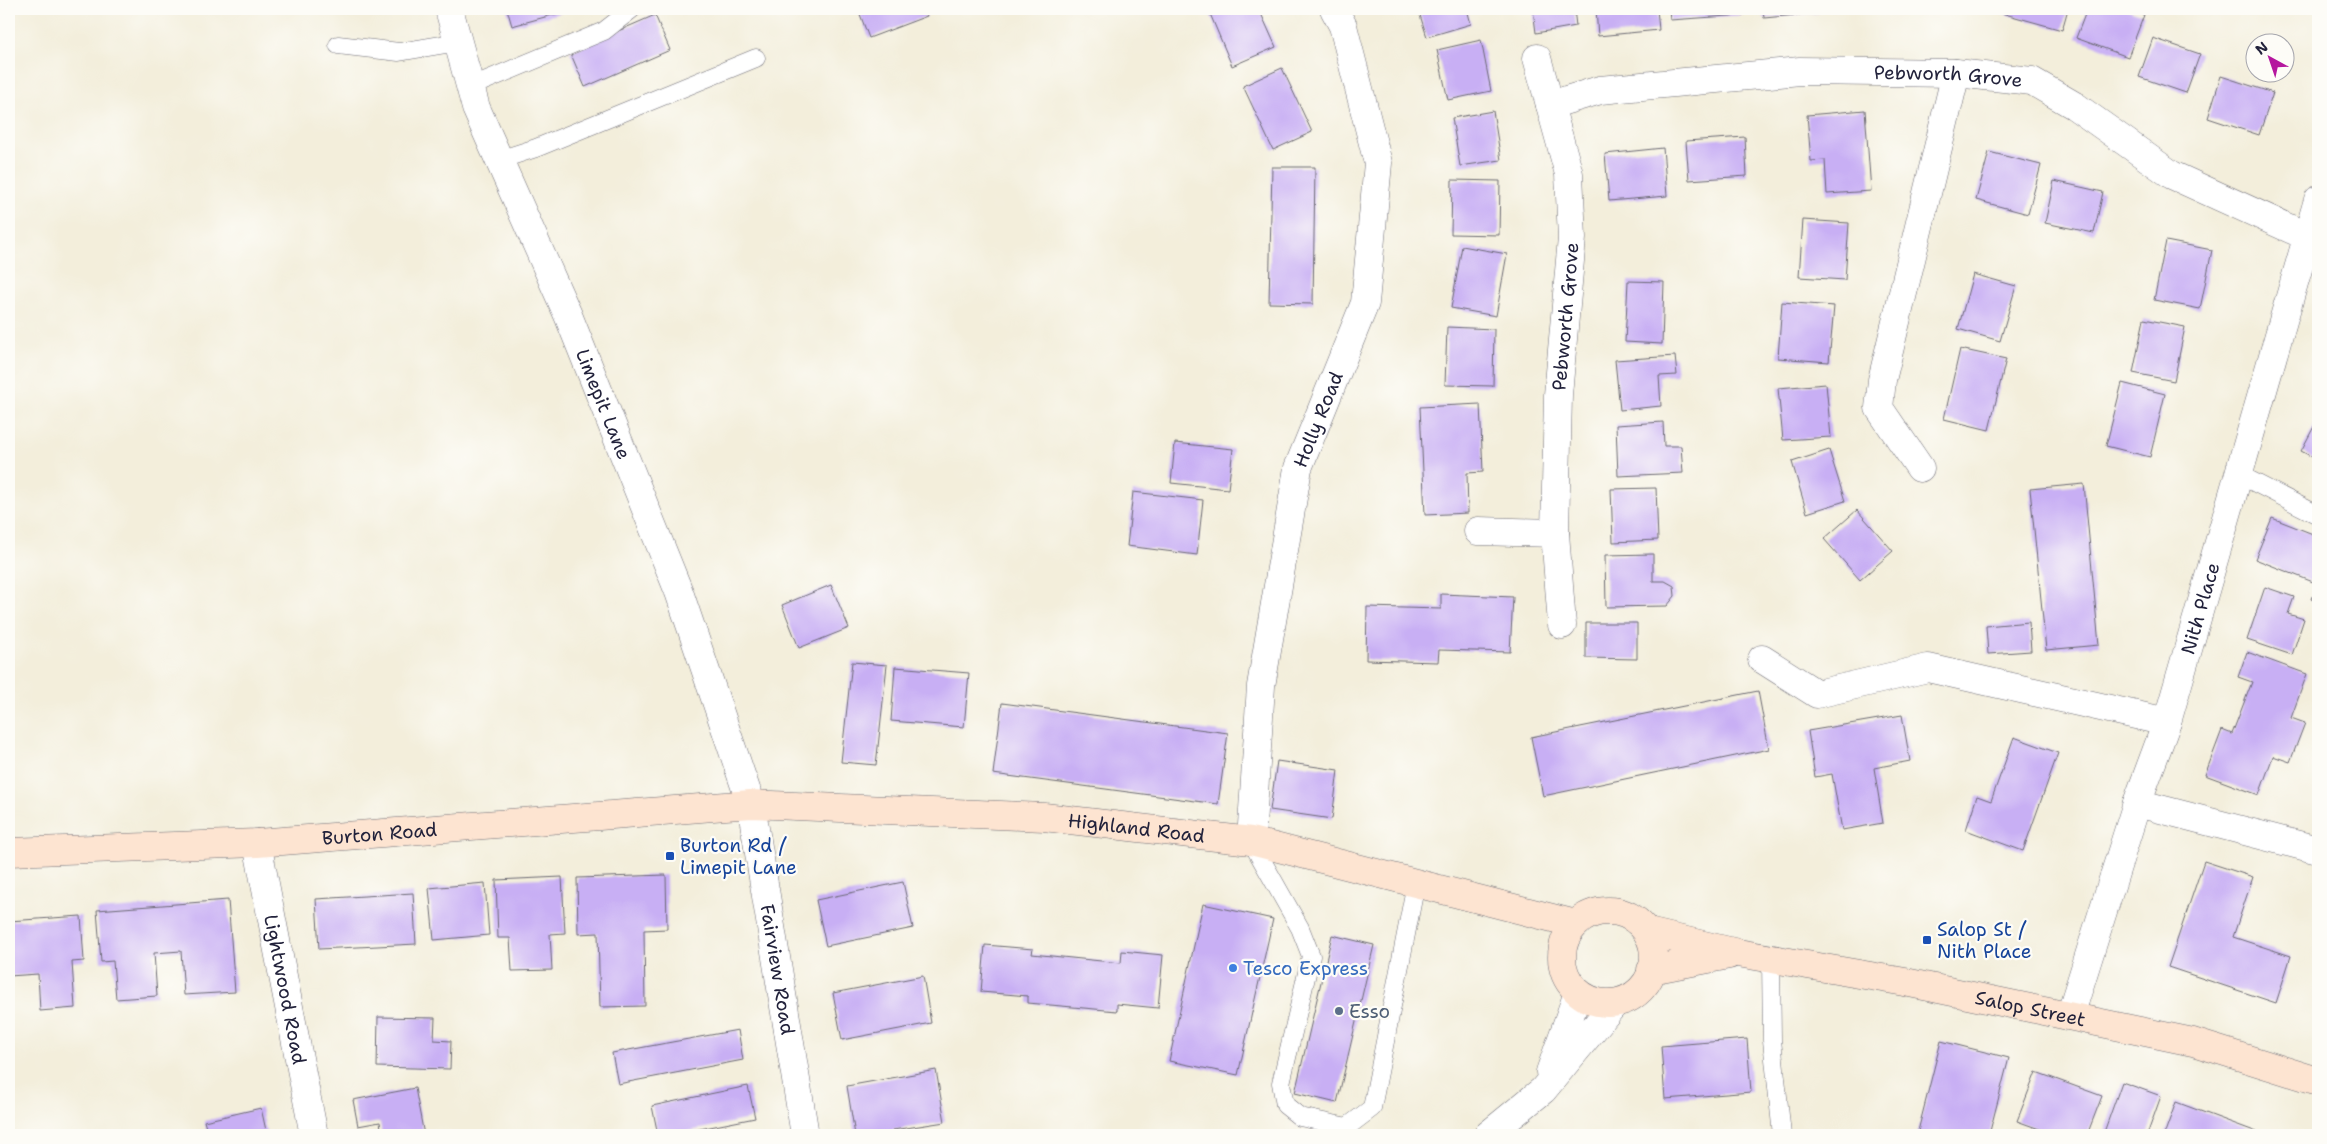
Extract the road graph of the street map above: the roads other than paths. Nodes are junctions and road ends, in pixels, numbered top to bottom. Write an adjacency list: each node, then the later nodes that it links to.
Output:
1 (449, 9): 4 (street, Limepit Lane)
2 (632, 9): 9 (lane)
3 (1334, 9): 24 (street, Holly Road)
4 (458, 42): 5 (lane); 9 (street, Limepit Lane)
5 (338, 45)
6 (756, 58): 11 (lane)
7 (1537, 58): 10 (street, Pebworth Grove)
8 (1956, 73): 10 (street, Pebworth Grove); 13 (street, Pebworth Grove); 14 (street)
9 (470, 87): 11 (street, Limepit Lane)
10 (1550, 105): 18 (street, Pebworth Grove)
11 (499, 160): 23 (street, Limepit Lane)
12 (2318, 200): 13 (street, Nith Place)
13 (2306, 236): 15 (street, Nith Place)
14 (1920, 468)
15 (2238, 474): 16 (lane); 21 (street, Nith Place)
16 (2318, 515)
17 (1478, 531): 18 (street)
18 (1556, 533): 19 (street, Pebworth Grove)
19 (1562, 625)
20 (1762, 659): 21 (street)
21 (2167, 722): 22 (street, Nith Place)
22 (2137, 803): 26 (street); 36 (street, Nith Place)
23 (750, 804): 24 (main road, Highland Road); 25 (main road, Burton Road); 40 (street, Fairview Road)
24 (1251, 841): 28 (main road, Highland Road); 28 (lane)
25 (257, 843): 27 (main road, Burton Road); 39 (street, Lightwood Road)
26 (2318, 850)
27 (9, 852)
28 (1416, 883): 30 (main road, Highland Road)
29 (1648, 932): 30 (main road); 31 (main road, Salop Street); 33 (main road)
30 (1569, 935): 34 (main road)
31 (1738, 953): 32 (main road, Salop Street); 33 (main road, Salop Street)
32 (1771, 960): 36 (main road, Salop Street); 42 (lane)
33 (1651, 970): 35 (main road)
34 (1578, 993): 35 (main road); 38 (street)
35 (1615, 1003): 38 (street)
36 (2070, 1016): 37 (main road, Salop Street)
37 (2318, 1081)
38 (1544, 1090): 41 (street)
39 (314, 1135)
40 (806, 1135)
41 (1488, 1135)
42 (1782, 1135)

